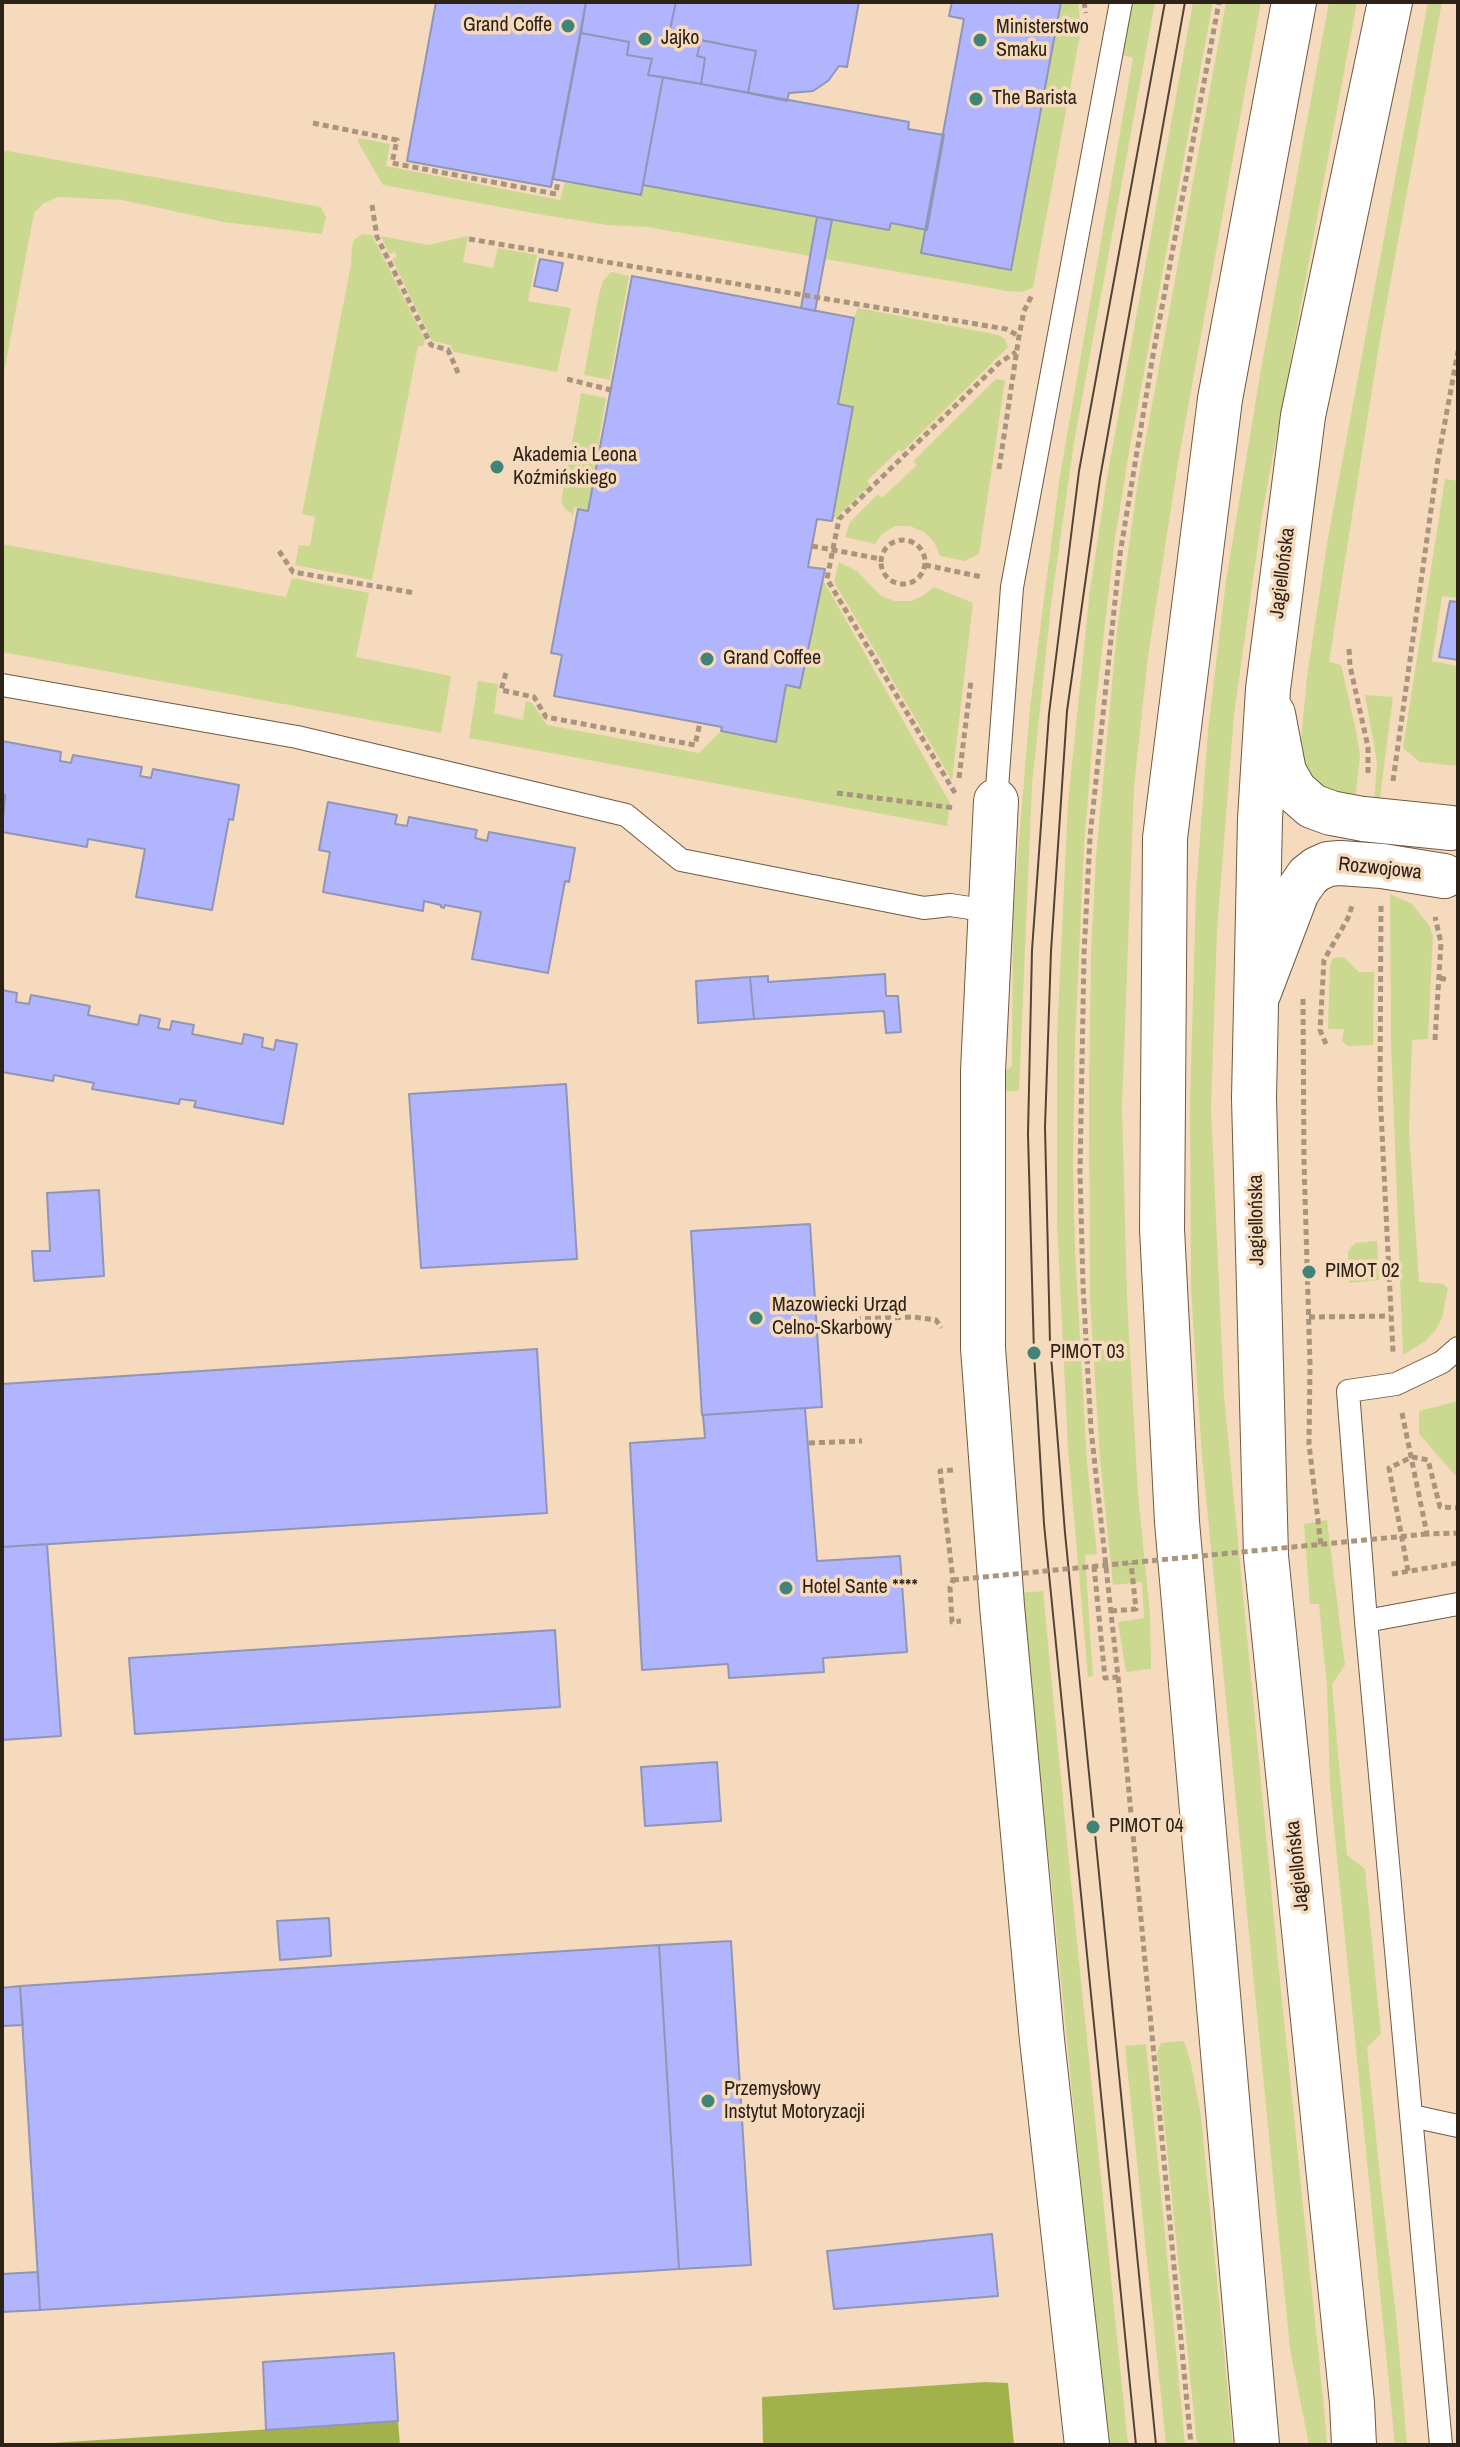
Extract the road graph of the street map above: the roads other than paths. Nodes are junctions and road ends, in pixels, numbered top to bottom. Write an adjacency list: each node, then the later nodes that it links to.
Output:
1 (1121, 2): 6 (lane)
2 (1294, 2): 17 (main road)
3 (1390, 2): 5 (main road, Jagiellońska)
4 (2, 685): 9 (lane)
5 (1268, 689): 7 (main road, Rozwojowa); 10 (main road, Jagiellońska)
6 (970, 802): 9 (main road)
7 (1454, 824): 8 (main road, Rozwojowa)
8 (1444, 896): 10 (main road, Rozwojowa)
9 (990, 911): 16 (main road)
10 (1256, 997): 18 (main road, Jagiellońska)
11 (1458, 1348): 13 (lane)
12 (1458, 1604): 13 (lane)
13 (1366, 1621): 14 (lane)
14 (1412, 2116): 15 (lane); 19 (lane)
15 (1458, 2126)
16 (1087, 2445)
17 (1257, 2445)
18 (1354, 2445)
19 (1441, 2445)

